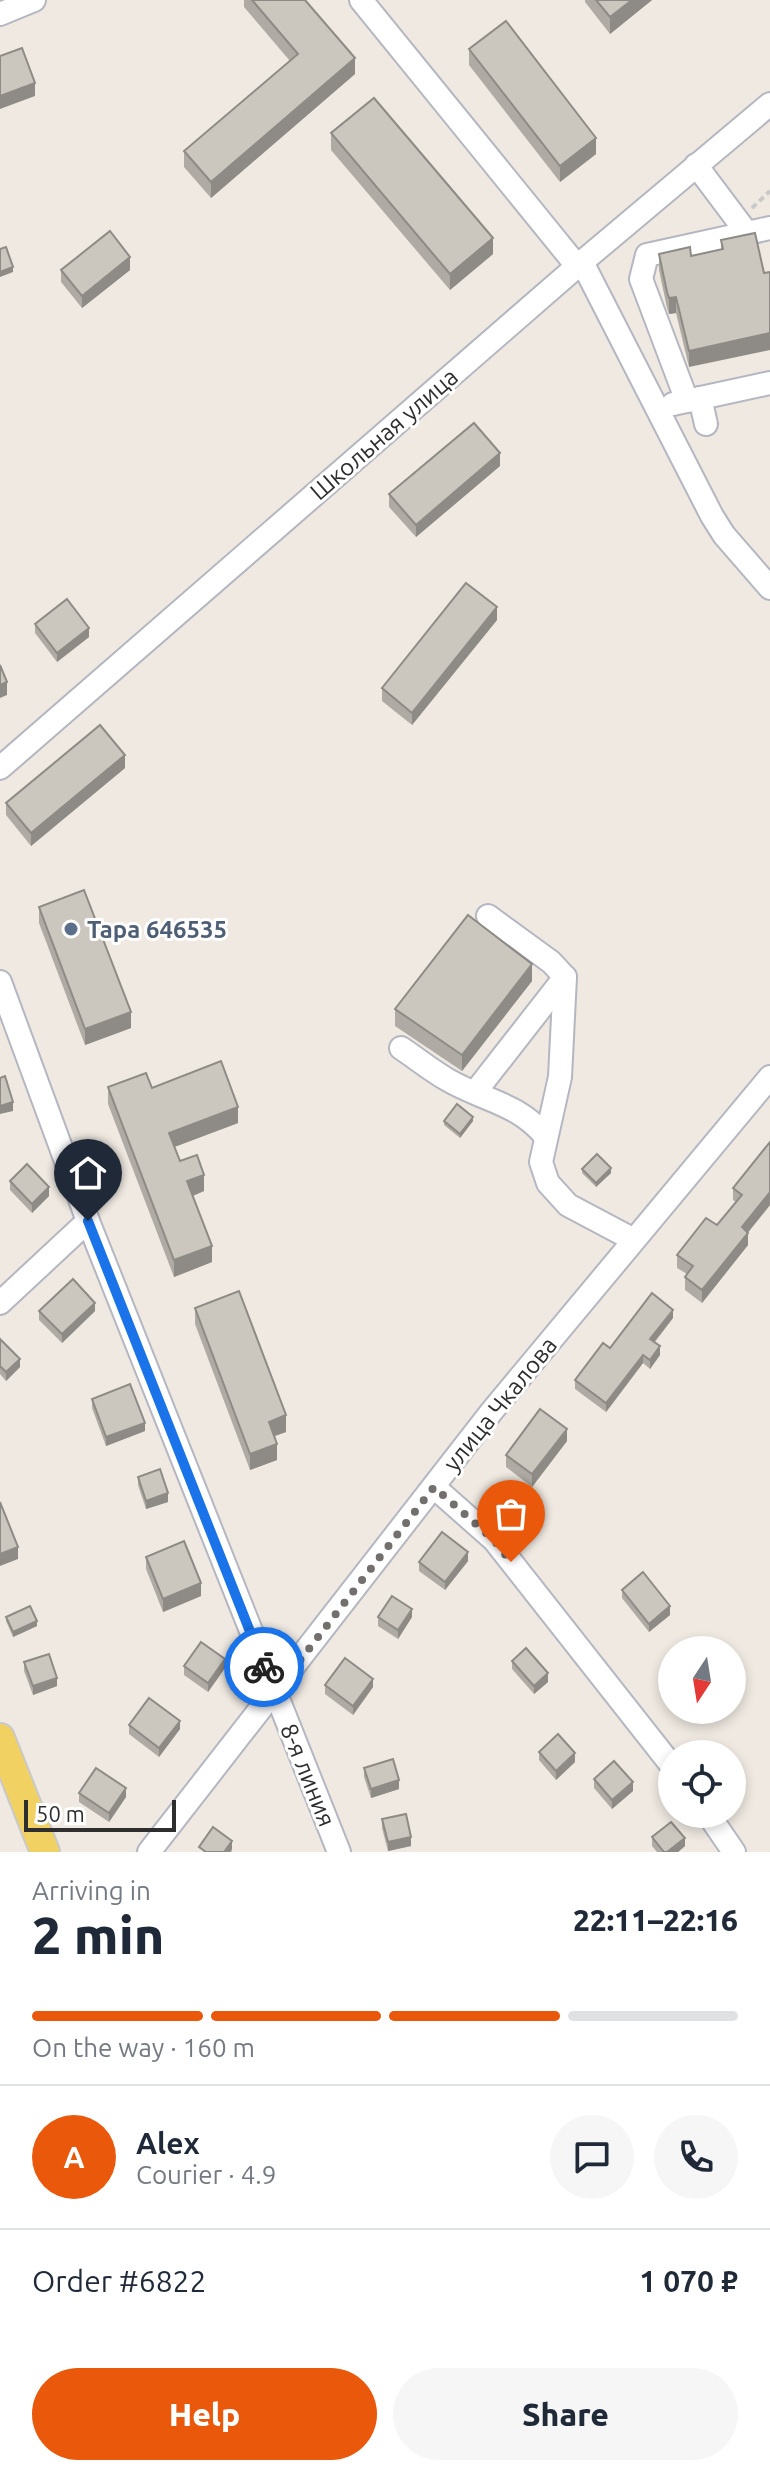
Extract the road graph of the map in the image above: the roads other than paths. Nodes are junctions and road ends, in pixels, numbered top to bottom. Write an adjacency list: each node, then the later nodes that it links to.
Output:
1 (34, 0): 3 (street)
2 (361, 0): 8 (street)
3 (0, 14)
4 (770, 104): 5 (street, Школьная улица)
5 (696, 165): 7 (street); 8 (street, Школьная улица)
6 (770, 228): 7 (street)
7 (747, 233): 10 (street)
8 (579, 264): 11 (street); 14 (street, Школьная улица)
9 (770, 383): 10 (street)
10 (694, 399): 11 (street); 12 (street)
11 (656, 407): 13 (street)
12 (706, 424)
13 (770, 588)
14 (0, 768)
15 (488, 916): 16 (street)
16 (565, 977): 20 (street); 21 (street)
17 (0, 982): 22 (street, 8-я линия)
18 (401, 1048): 20 (street)
19 (770, 1077): 23 (street, улица Чкалова)
20 (476, 1091): 21 (street)
21 (545, 1136): 23 (street)
22 (88, 1221): 24 (street); 26 (street, 8-я линия)
23 (634, 1240): 25 (street, улица Чкалова)
24 (0, 1303)
25 (434, 1487): 26 (street, улица Чкалова); 28 (street)
26 (274, 1694): 31 (street, улица Чкалова); 32 (street, 8-я линия)
27 (2, 1747): 30 (main road)
28 (658, 1748)
29 (718, 1828): 33 (street)
30 (45, 1852)
31 (149, 1852)
32 (339, 1852)
33 (734, 1852)

